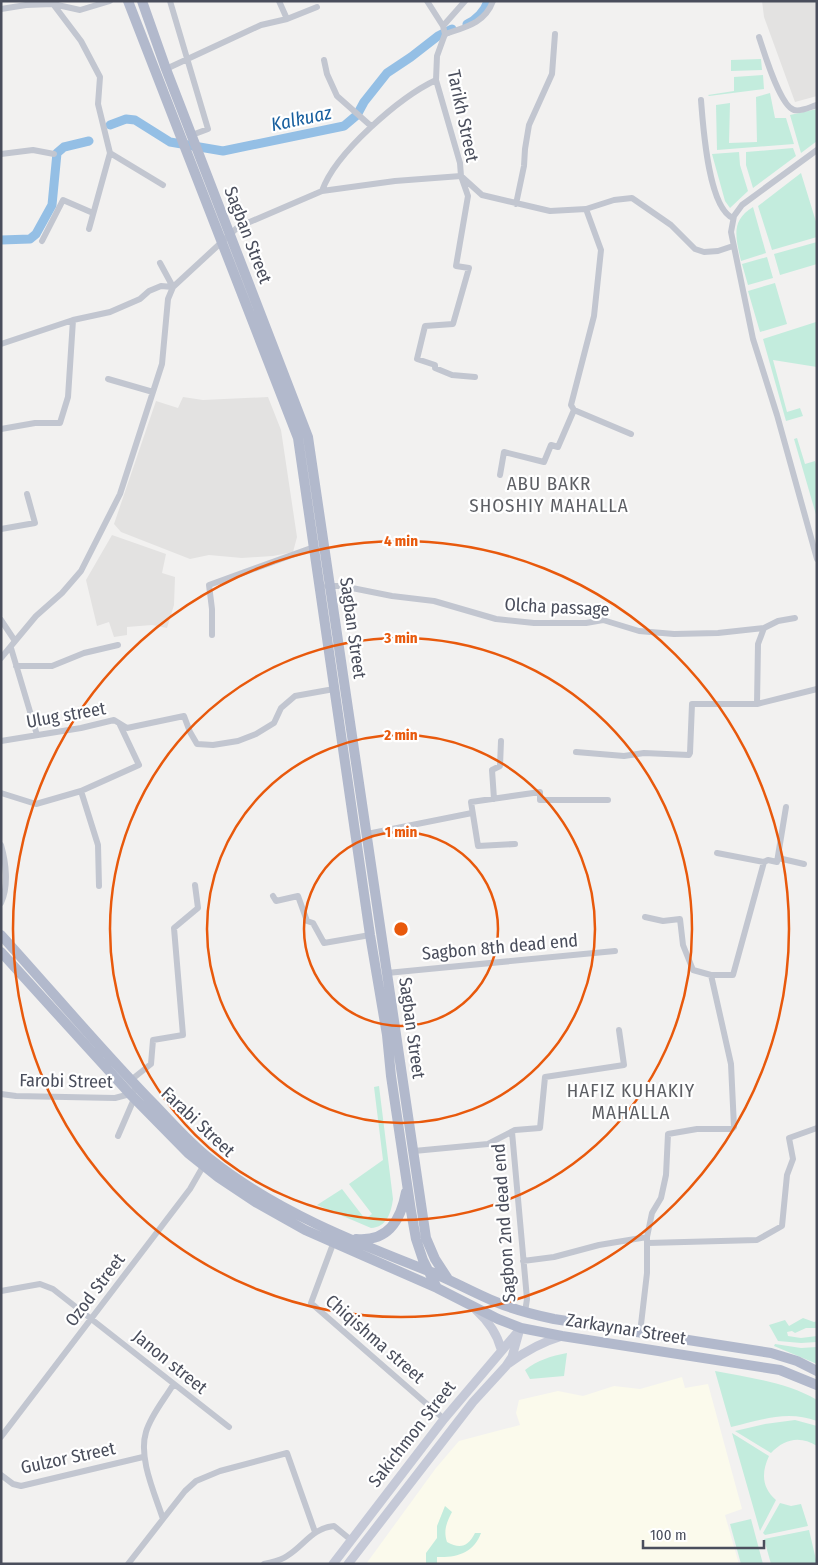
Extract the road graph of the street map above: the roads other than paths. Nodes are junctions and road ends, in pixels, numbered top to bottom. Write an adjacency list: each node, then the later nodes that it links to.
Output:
1 (110, 1): 9 (street)
2 (128, 1): 24 (main road)
3 (142, 1): 19 (main road, Sagban Street)
4 (170, 1): 18 (street)
5 (279, 1): 12 (street)
6 (428, 1): 13 (street)
7 (465, 1): 13 (street)
8 (493, 1): 14 (street)
9 (53, 4): 11 (street); 26 (street)
10 (317, 7): 12 (street)
11 (1, 9)
12 (287, 19): 18 (street)
13 (443, 26): 14 (street)
14 (445, 34): 20 (street, Tarikh Street)
15 (555, 34): 32 (street)
16 (759, 37): 22 (street)
17 (324, 60): 23 (street)
18 (187, 61): 19 (street); 24 (street)
19 (166, 69): 24 (main road, Sagban Street)
20 (436, 80): 23 (street); 29 (street, Tarikh Street)
21 (701, 100): 35 (street)
22 (817, 105)
23 (370, 126): 31 (street)
24 (190, 139): 37 (main road, Sagban Street); 39 (main road, Sagban Street)
25 (817, 150): 35 (street)
26 (110, 153): 30 (street); 34 (street)
27 (1, 154): 28 (street)
28 (54, 154)
29 (460, 176): 31 (street); 32 (street); 45 (street, Tarikh Street)
30 (163, 185)
31 (322, 191): 37 (street)
32 (516, 204): 33 (street)
33 (586, 209): 40 (street); 48 (street)
34 (93, 213): 36 (street); 38 (street)
35 (733, 218): 40 (street)
36 (90, 230)
37 (230, 233): 39 (street); 54 (main road, Sagban Street)
38 (42, 241)
39 (222, 243): 42 (street); 55 (main road, Sagban Street)
40 (733, 246): 57 (street)
41 (160, 263): 42 (street)
42 (172, 287): 43 (street); 47 (street)
43 (73, 320): 44 (street); 49 (street)
44 (1, 344)
45 (476, 377)
46 (108, 380): 47 (street)
47 (153, 392): 64 (street)
48 (574, 410): 50 (street); 51 (street)
49 (1, 428)
50 (631, 434)
51 (500, 475)
52 (27, 494): 53 (street)
53 (1, 529)
54 (322, 530): 55 (main road); 58 (main road, Sagban Street)
55 (311, 532): 56 (main road, Sagban Street)
56 (314, 547): 59 (main road, Sagban Street); 63 (street)
57 (817, 559)
58 (330, 586): 59 (street, Olcha passage); 62 (street, Olcha passage); 69 (main road, Sagban Street)
59 (319, 587): 70 (main road, Sagban Street)
60 (795, 618): 62 (street, Olcha passage)
61 (1, 620): 64 (street)
62 (764, 628): 72 (street)
63 (212, 635)
64 (15, 641): 66 (street)
65 (118, 645): 68 (street)
66 (11, 648): 67 (street); 68 (street)
67 (1, 658)
68 (16, 666): 74 (street)
69 (344, 678): 70 (main road); 84 (main road, Sagban Street)
70 (333, 684): 73 (street, Ulug street); 97 (main road, Sagban Street)
71 (817, 689): 72 (street)
72 (757, 704): 77 (street)
73 (120, 725): 74 (street, Ulug street); 78 (street)
74 (37, 735): 75 (street, Ulug street)
75 (1, 741)
76 (501, 742): 80 (street)
77 (576, 752)
78 (81, 791): 79 (street); 92 (street)
79 (1, 793)
80 (494, 799): 81 (street); 83 (street)
81 (608, 800)
82 (786, 807): 88 (street)
83 (472, 813): 84 (street); 85 (street)
84 (367, 834): 100 (main road, Sagban Street)
85 (515, 844)
86 (1, 845): 94 (street)
87 (717, 853): 89 (street)
88 (778, 858): 89 (street); 90 (street)
89 (764, 862): 101 (street)
90 (804, 864)
91 (195, 885): 103 (street)
92 (100, 886)
93 (273, 896): 97 (street)
94 (1, 903)
95 (645, 916): 101 (street)
96 (1, 935): 103 (main road, Farabi Street)
97 (370, 935): 111 (main road, Sagban Street)
98 (615, 951): 100 (street, Sagbon 8th dead end)
99 (1, 952): 105 (main road, Farabi Street)
100 (387, 973): 109 (main road, Sagban Street)
101 (710, 975): 113 (street)
102 (619, 1030): 107 (street)
103 (134, 1083): 105 (street); 110 (main road, Farabi Street)
104 (1, 1094): 105 (street, Farobi Street)
105 (132, 1097): 108 (street); 110 (main road, Farabi Street)
106 (817, 1128): 113 (street)
107 (512, 1132): 109 (street); 115 (street, Sagbon 2nd dead end)
108 (118, 1136)
109 (414, 1150): 117 (main road, Sagban Street)
110 (206, 1162): 112 (main road, Farabi Street); 114 (main road, Farabi Street); 123 (street, Ozod Street)
111 (407, 1183): 112 (main road); 116 (main road, Sagban Street)
112 (343, 1237): 116 (main road, Farabi Street)
113 (647, 1240): 115 (street); 125 (street)
114 (333, 1244): 118 (main road, Farabi Street); 132 (street, Chiqishma street)
115 (523, 1261): 121 (street, Sagbon 2nd dead end)
116 (428, 1271): 117 (main road, Farabi Street); 118 (main road, Sagban Street)
117 (448, 1279): 118 (main road); 121 (main road, Zarkaynar Street)
118 (437, 1288): 120 (main road, Zarkaynar Street)
119 (1, 1291): 123 (street, Janon street)
120 (475, 1309): 124 (main road, Zarkaynar Street); 127 (main road)
121 (525, 1312): 122 (main road, Zarkaynar Street); 124 (main road, Sakichmon Street)
122 (541, 1316): 124 (main road, Sakichmon Street); 125 (main road, Zarkaynar Street)
123 (92, 1319): 130 (street, Janon street); 134 (street, Ozod Street)
124 (521, 1328): 126 (main road, Zarkaynar Street); 127 (main road, Sakichmon Street); 128 (main road, Sakichmon Street)
125 (640, 1333): 129 (main road, Zarkaynar Street)
126 (562, 1336): 128 (main road); 131 (main road, Zarkaynar Street)
127 (501, 1349): 132 (main road, Sakichmon Street)
128 (506, 1366): 143 (main road, Sakichmon Street)
129 (817, 1371)
130 (174, 1385): 133 (street, Janon street); 135 (street)
131 (817, 1385)
132 (444, 1419): 139 (main road, Sakichmon Street)
133 (229, 1427)
134 (1, 1437)
135 (144, 1457): 136 (street, Gulzor Street); 137 (street)
136 (1, 1475)
137 (163, 1518): 138 (street); 140 (street)
138 (315, 1532): 139 (street); 141 (street)
139 (351, 1540): 142 (main road, Sakichmon Street)
140 (128, 1564)
141 (264, 1564)
142 (333, 1564)
143 (348, 1564)

